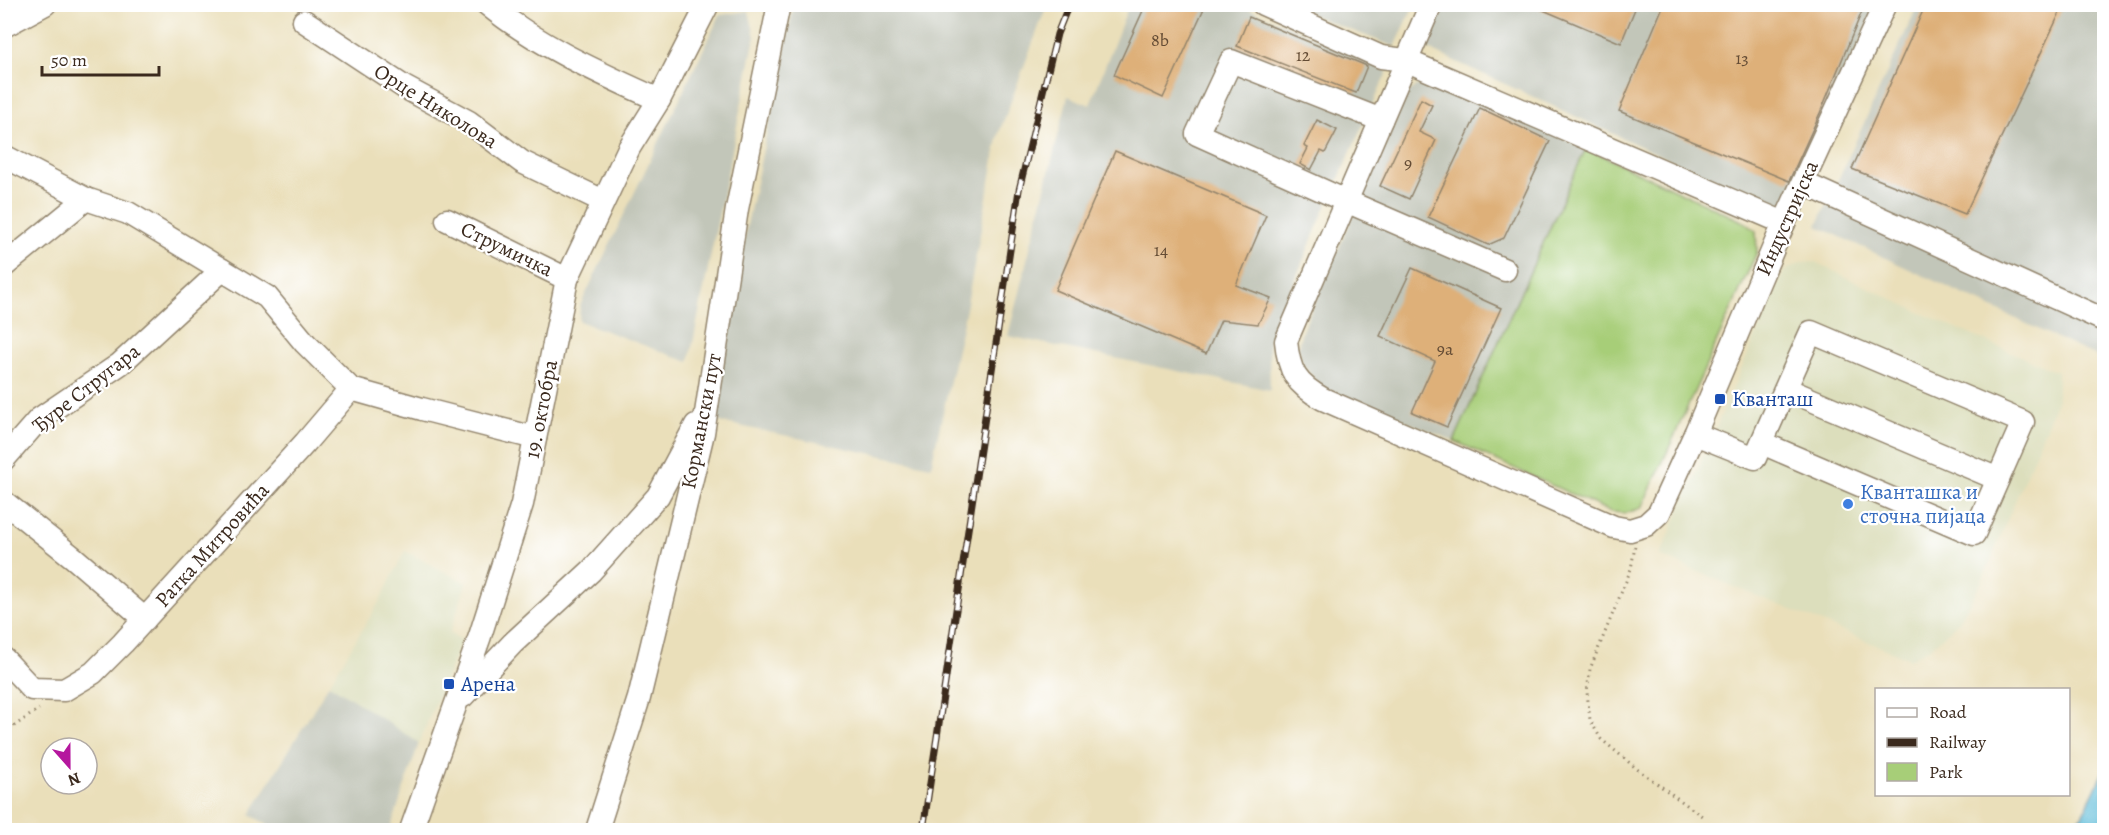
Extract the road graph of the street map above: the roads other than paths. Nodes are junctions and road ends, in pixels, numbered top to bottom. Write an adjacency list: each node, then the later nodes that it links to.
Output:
1 (45, 4): 9 (street)
2 (487, 4): 11 (street)
3 (708, 4): 11 (street, 19. октобра)
4 (779, 4): 27 (street, Кормански пут)
5 (1263, 4): 10 (street)
6 (1431, 4): 10 (street)
7 (1885, 4): 14 (street, Индустријска)
8 (304, 21): 16 (street, Орце Николова)
9 (4, 26)
10 (1405, 60): 12 (street); 19 (street)
11 (659, 100): 16 (street, 19. октобра)
12 (1382, 120): 17 (street); 17 (street)
13 (4, 156): 15 (street)
14 (1803, 183): 19 (street, Индустријска); 24 (street)
15 (86, 199): 20 (street); 21 (street)
16 (603, 201): 23 (street, 19. октобра)
17 (1346, 201): 22 (street); 28 (street, Индустријска)
18 (447, 220): 23 (street, Струмичка)
19 (1784, 224): 28 (street, Индустријска)
20 (4, 266)
21 (222, 270): 25 (street); 31 (street, Ђуре Стругара)
22 (1505, 270)
23 (567, 279): 29 (street, 19. октобра)
24 (2104, 320)
25 (351, 389): 29 (street); 34 (street, Ратка Митровића)
26 (1786, 389): 30 (street); 32 (street); 32 (street)
27 (707, 405): 36 (street); 38 (street, Кормански пут)
28 (1695, 434): 30 (street)
29 (535, 438): 36 (street, 19. октобра)
30 (1762, 443): 32 (street)
31 (4, 459)
32 (1998, 479)
33 (4, 502): 34 (street)
34 (145, 619): 35 (street, Ратка Митровића)
35 (4, 659)
36 (456, 703): 37 (street, 19. октобра)
37 (411, 831)
38 (597, 831)

